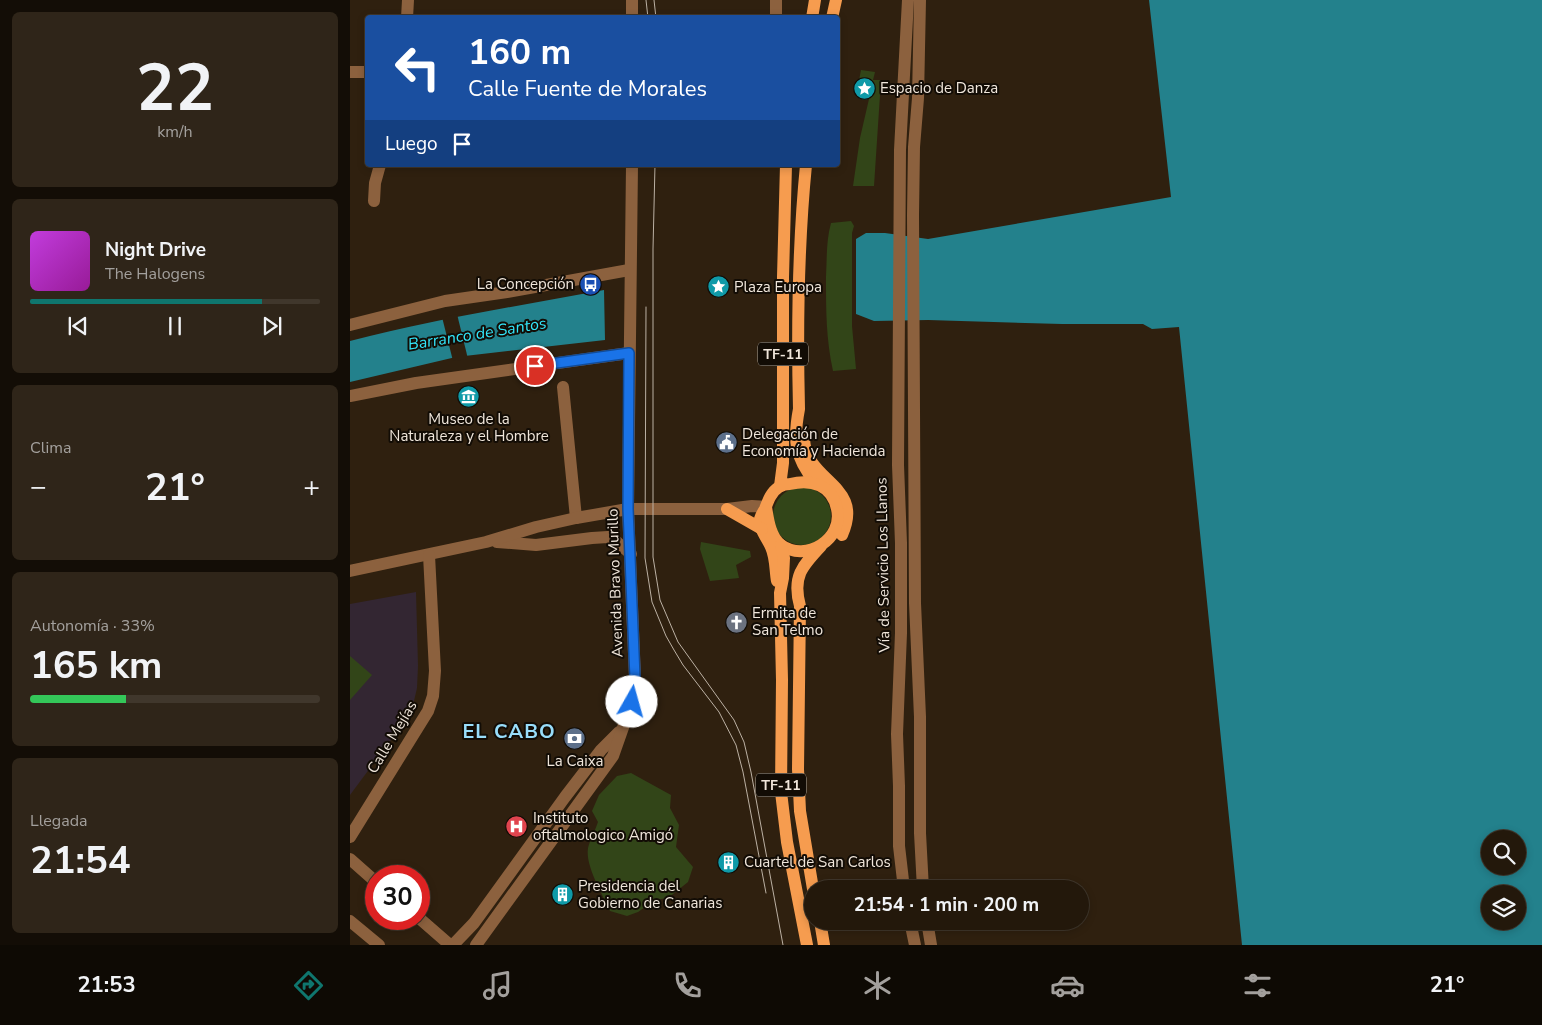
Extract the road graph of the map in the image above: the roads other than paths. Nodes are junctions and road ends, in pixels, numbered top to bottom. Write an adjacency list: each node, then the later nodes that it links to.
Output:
1 (408, 0): 8 (street)
2 (632, 0): 9 (street)
3 (776, 0): 10 (street)
4 (815, 0): 11 (main road)
5 (836, 0): 12 (main road)
6 (908, 0): 48 (street, Vía de Servicio Los Llanos)
7 (920, 0): 49 (street, Vía de Servicio Los Llanos)
8 (407, 15)
9 (632, 15)
10 (776, 15)
11 (812, 15)
12 (833, 15)
13 (350, 72): 14 (street)
14 (365, 72)
15 (379, 167): 21 (street)
16 (632, 167): 22 (street, Avenida Bravo Murillo)
17 (781, 167): 20 (street)
18 (786, 167): 20 (main road, TF-11)
19 (806, 167): 27 (main road, TF-11)
20 (784, 184): 29 (main road, TF-11)
21 (374, 201)
22 (629, 270): 23 (street); 24 (street, Avenida Bravo Murillo)
23 (350, 325)
24 (629, 349): 26 (street); 31 (street, Avenida Bravo Murillo)
25 (563, 387): 33 (street)
26 (350, 396)
27 (799, 409): 28 (main road, TF-11); 42 (main road, TF-11)
28 (815, 482): 29 (main road); 37 (main road, TF-11)
29 (780, 486): 30 (main road, TF-11)
30 (766, 507): 32 (street); 34 (main road, TF-11); 36 (main road, TF-11)
31 (628, 509): 32 (street); 33 (street); 38 (street, Avenida Bravo Murillo)
32 (727, 509): 34 (main road)
33 (576, 518): 35 (street)
34 (762, 529): 41 (main road, TF-11)
35 (486, 542): 38 (street); 39 (street)
36 (781, 545): 37 (main road); 41 (main road, TF-11)
37 (821, 546): 42 (main road, TF-11)
38 (631, 554): 43 (street, Avenida Bravo Murillo)
39 (429, 555): 40 (street); 44 (street, Calle Mejías)
40 (350, 571)
41 (780, 593): 58 (main road, TF-11)
42 (800, 606): 47 (main road, TF-11)
43 (622, 728): 56 (street, Avenida Bravo Murillo); 57 (street, Avenida Bravo Murillo)
44 (350, 837)
45 (350, 859): 46 (street)
46 (365, 872)
47 (812, 880)
48 (903, 880)
49 (923, 880)
50 (350, 921): 55 (street)
51 (430, 927): 56 (street)
52 (822, 930): 59 (main road)
53 (912, 930): 60 (street)
54 (928, 930): 61 (street)
55 (378, 945)
56 (451, 945)
57 (476, 945)
58 (807, 945)
59 (824, 945)
60 (915, 945)
61 (931, 945)

